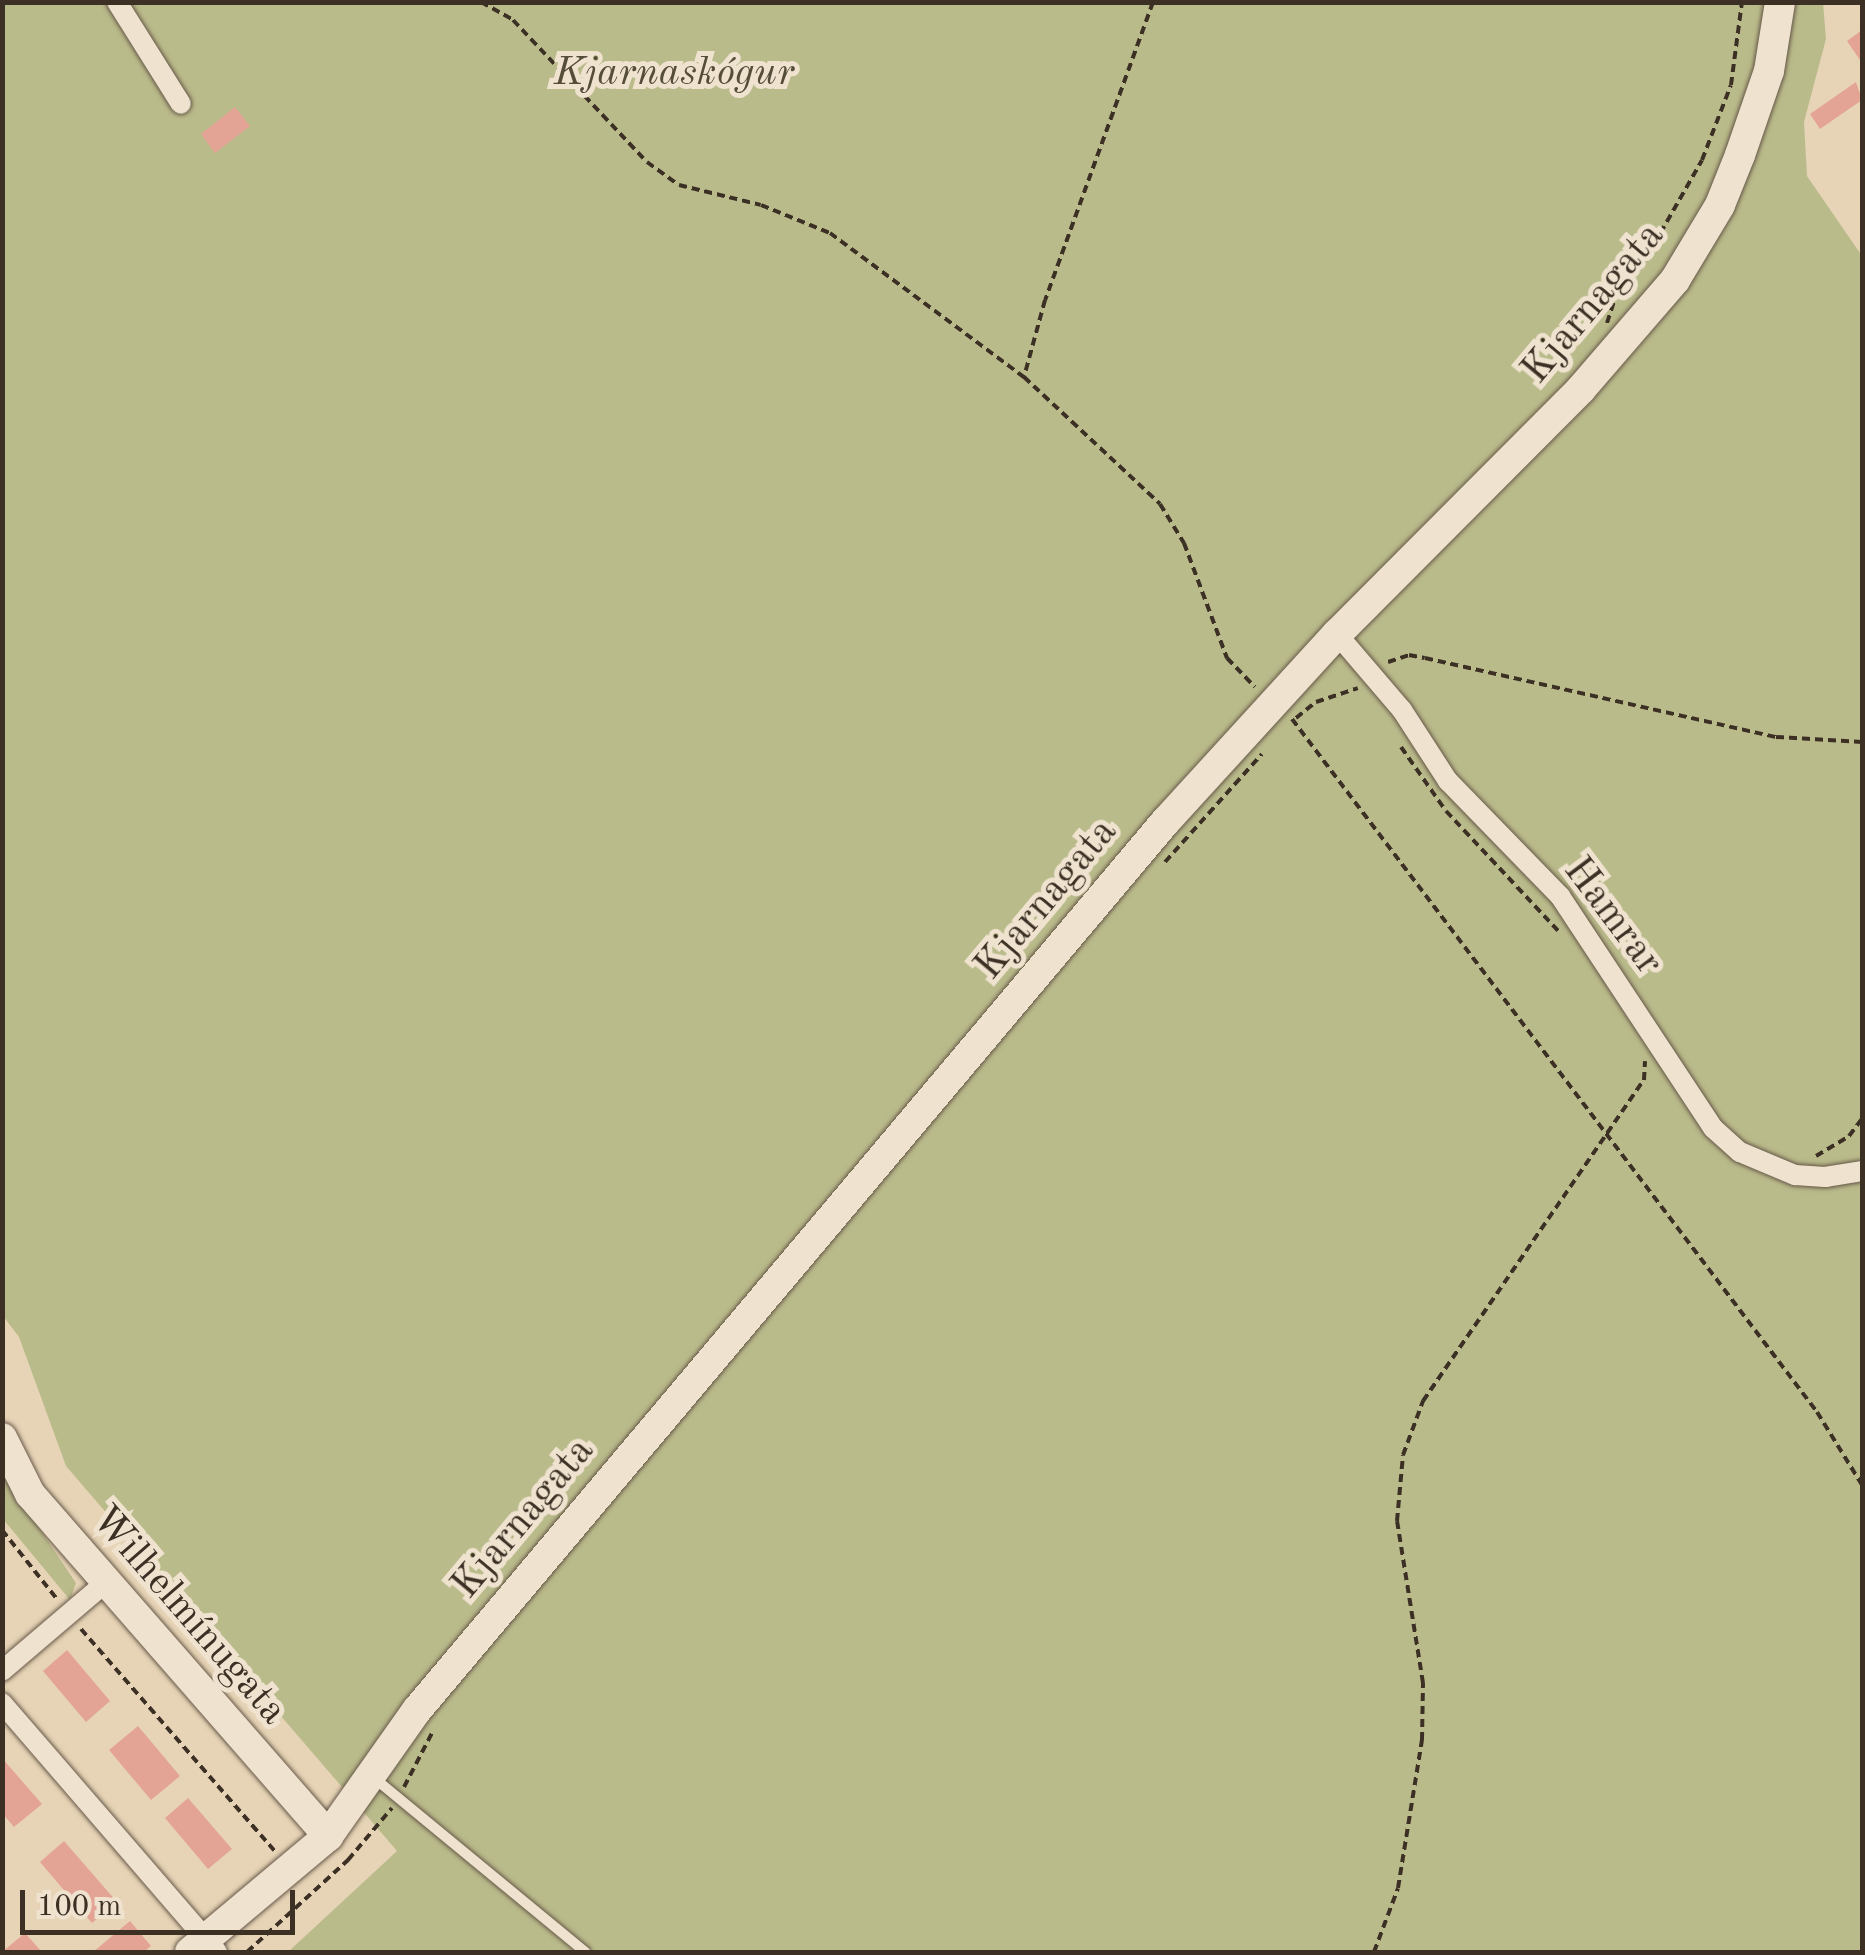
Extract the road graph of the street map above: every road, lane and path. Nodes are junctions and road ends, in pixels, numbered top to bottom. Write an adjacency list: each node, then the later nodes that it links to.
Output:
1 (117, 2): 6 (street)
2 (481, 2): 8 (path)
3 (1153, 2): 8 (path)
4 (1742, 2): 7 (path)
5 (1780, 2): 7 (street, Kjarnagata)
6 (181, 104)
7 (1610, 353): 9 (street, Kjarnagata)
8 (1024, 377): 11 (path)
9 (1337, 634): 10 (street, Hamrar); 11 (street, Kjarnagata)
10 (1372, 682): 11 (path); 13 (path); 21 (street, Hamrar)
11 (1286, 716): 19 (path); 30 (street, Kjarnagata)
12 (1394, 735): 16 (path)
13 (1862, 742)
14 (1264, 753): 15 (path)
15 (1157, 872)
16 (1566, 942)
17 (1640, 1044): 19 (path)
18 (1862, 1119): 21 (path)
19 (1607, 1135): 23 (path); 37 (path)
20 (1862, 1170): 21 (street, Hamrar)
21 (1786, 1172)
22 (2, 1438): 25 (street, Wilhelmínugata)
23 (1862, 1485)
24 (2, 1530): 26 (path)
25 (105, 1584): 26 (street); 32 (street, Wilhelmínugata)
26 (68, 1614): 27 (street); 33 (path)
27 (2, 1671)
28 (2, 1703): 34 (street)
29 (436, 1726): 31 (path)
30 (373, 1777): 31 (lane); 32 (street, Kjarnagata)
31 (397, 1798): 35 (path); 36 (lane)
32 (328, 1836): 33 (street, Kjarnagata); 34 (street, Kjarnagata)
33 (290, 1868): 34 (street, Kjarnagata)
34 (208, 1949)
35 (246, 1952)
36 (585, 1952)
37 (1374, 1952)

